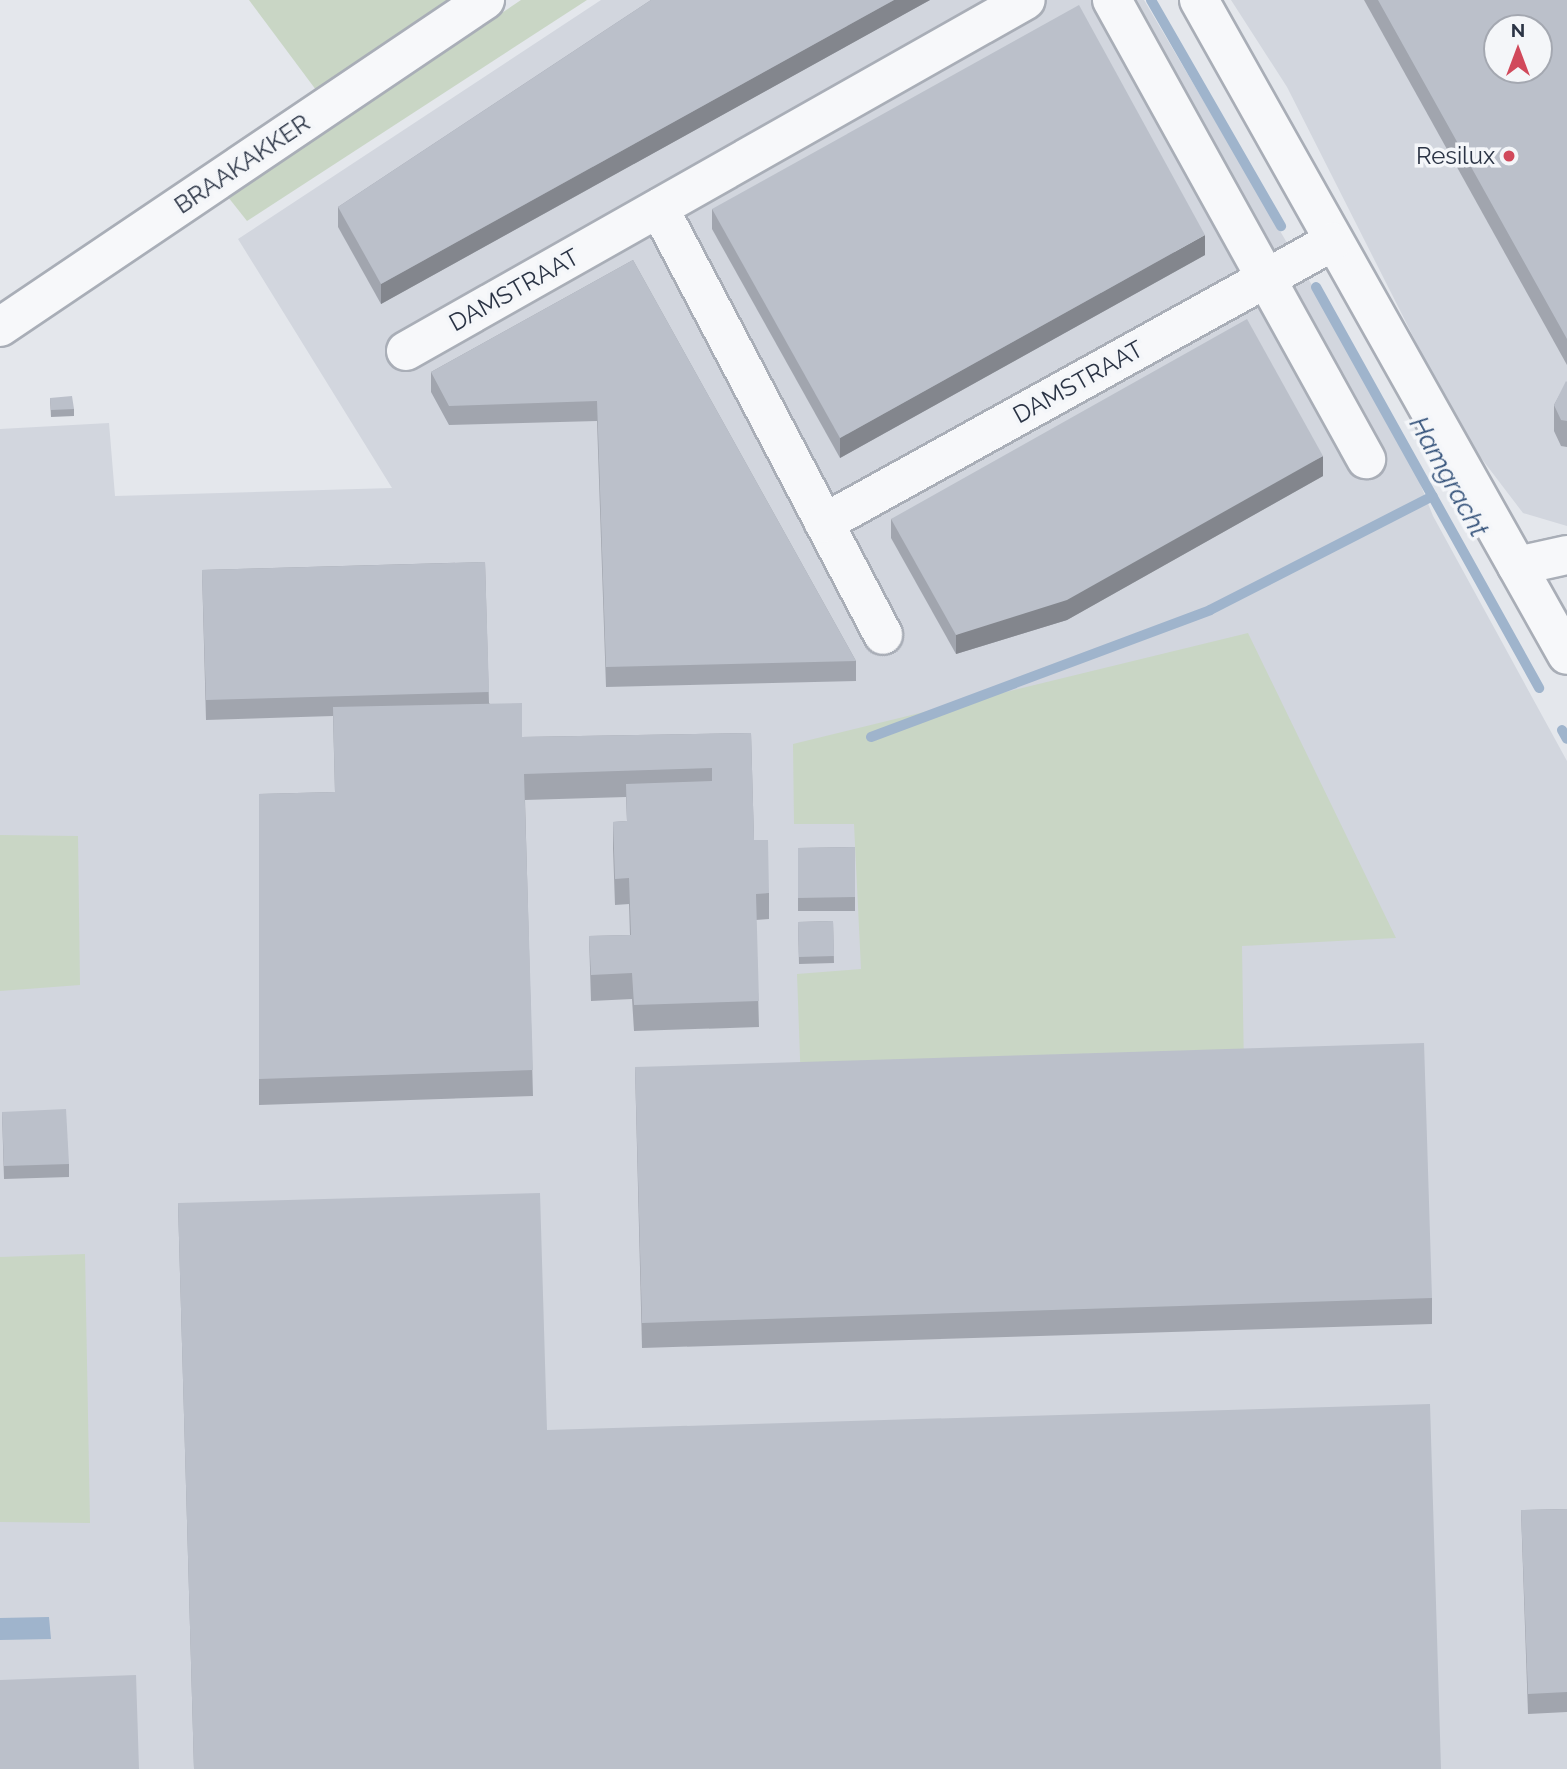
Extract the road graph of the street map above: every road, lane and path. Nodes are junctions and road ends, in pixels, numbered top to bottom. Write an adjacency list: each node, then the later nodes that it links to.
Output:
1 (485, 0): 8 (street, BRAAKAKKER)
2 (1026, 0): 5 (street, DAMSTRAAT)
3 (1112, 0): 7 (street)
4 (1199, 0): 6 (street)
5 (659, 208): 9 (street, DAMSTRAAT); 11 (street)
6 (1332, 242): 7 (street, DAMSTRAAT); 13 (street)
7 (1269, 277): 10 (street); 11 (street, DAMSTRAAT)
8 (0, 327)
9 (406, 351)
10 (1366, 459)
11 (824, 523): 14 (street)
12 (1567, 555): 13 (street)
13 (1517, 566): 15 (street)
14 (883, 635)
15 (1567, 655)

